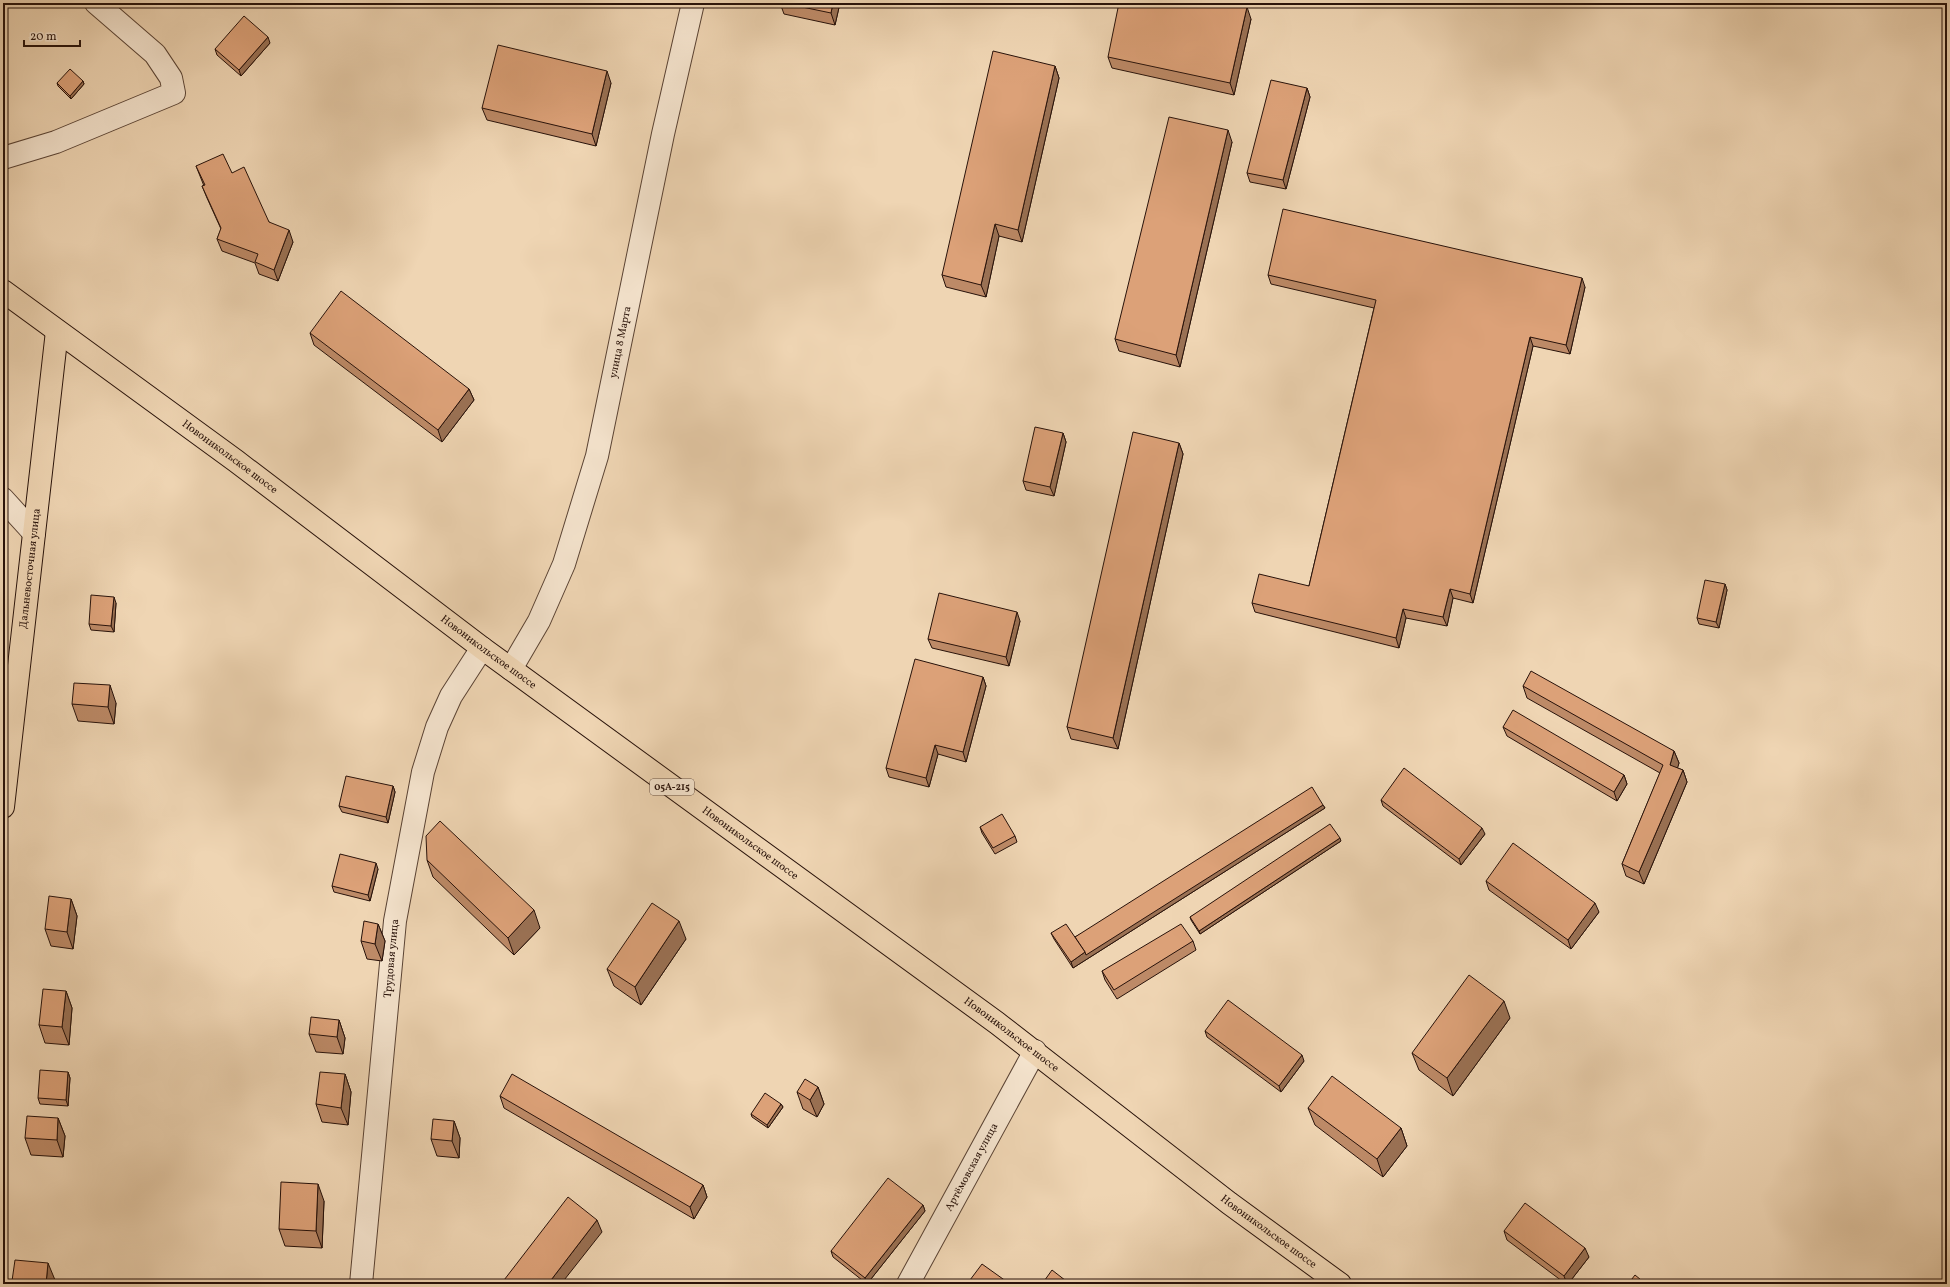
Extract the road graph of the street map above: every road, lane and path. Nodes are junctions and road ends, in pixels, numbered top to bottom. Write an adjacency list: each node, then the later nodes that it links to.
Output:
1 (96, 3): 3 (street)
2 (693, 3): 9 (street, улица 8 Марта)
3 (3, 158)
4 (3, 291): 5 (main road, Новоникольское шоссе / 05А-215)
5 (57, 331): 7 (main road, Дальневосточная улица); 8 (main road, Новоникольское шоссе / 05А-215)
6 (3, 499): 7 (street)
7 (34, 533): 10 (main road, Дальневосточная улица)
8 (482, 648): 9 (main road, Новоникольское шоссе / 05А-215); 12 (street, Трудовая улица)
9 (511, 669): 11 (main road, Новоникольское шоссе / 05А-215)
10 (3, 806)
11 (1035, 1052): 13 (street, Артёмовская улица); 14 (main road, Новоникольское шоссе / 05А-215)
12 (361, 1284)
13 (908, 1284)
14 (1340, 1284)

